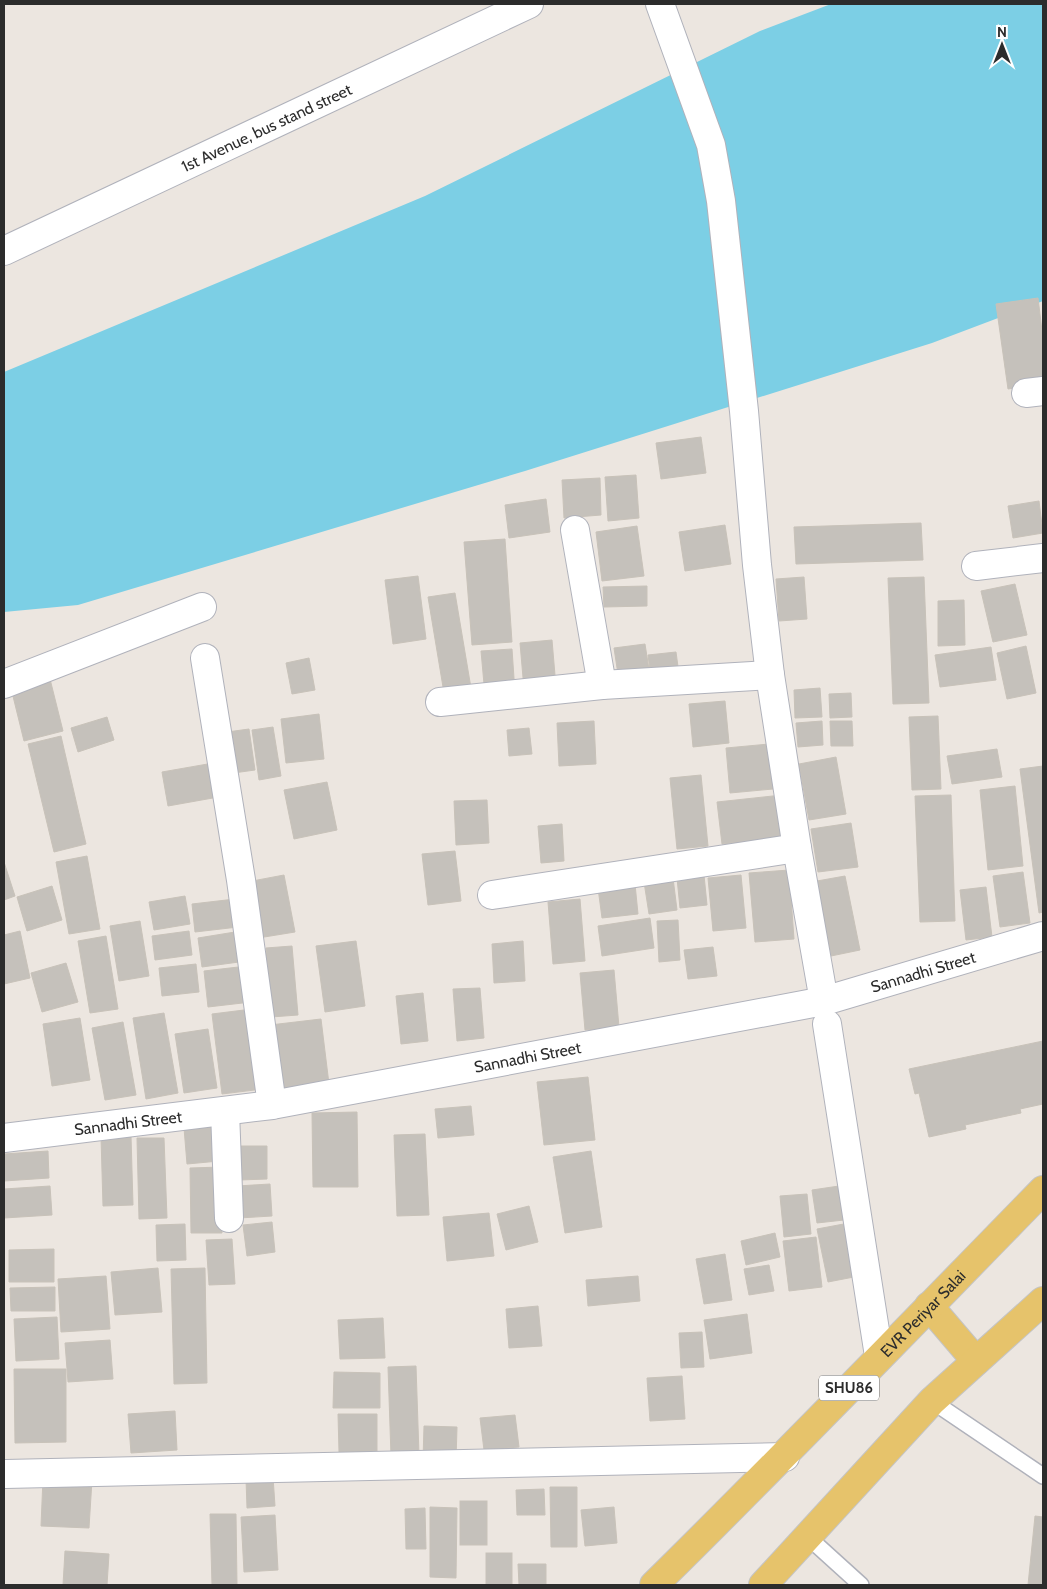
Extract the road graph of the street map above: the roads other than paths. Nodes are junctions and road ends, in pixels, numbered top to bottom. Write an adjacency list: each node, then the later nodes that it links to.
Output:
1 (529, 4): 3 (street, 1st Avenue, bus stand street)
2 (660, 4): 9 (street)
3 (4, 251)
4 (575, 530): 11 (street)
5 (1043, 558): 6 (street)
6 (976, 566)
7 (202, 607): 10 (street)
8 (204, 658): 17 (street)
9 (770, 675): 11 (street); 13 (street)
10 (4, 684)
11 (602, 685): 12 (street)
12 (440, 702)
13 (797, 848): 14 (street); 16 (street)
14 (492, 895)
15 (1043, 936): 16 (street, Sannadhi Street)
16 (825, 1012): 17 (street, Sannadhi Street); 24 (street)
17 (272, 1105): 18 (street, Sannadhi Street)
18 (225, 1111): 19 (street, Sannadhi Street); 21 (street)
19 (4, 1138)
20 (1043, 1190): 23 (main road, EVR Periyar Salai / SHU86)
21 (229, 1218)
22 (1043, 1300): 25 (main road)
23 (929, 1306): 24 (main road, EVR Periyar Salai / SHU86); 25 (main road)
24 (879, 1356): 27 (main road, EVR Periyar Salai / SHU86)
25 (976, 1361): 26 (main road)
26 (932, 1401): 29 (lane); 30 (main road)
27 (785, 1457): 28 (street); 31 (main road, EVR Periyar Salai / SHU86)
28 (4, 1472)
29 (1043, 1476)
30 (808, 1537): 32 (main road); 33 (lane)
31 (654, 1585)
32 (763, 1585)
33 (861, 1585)

